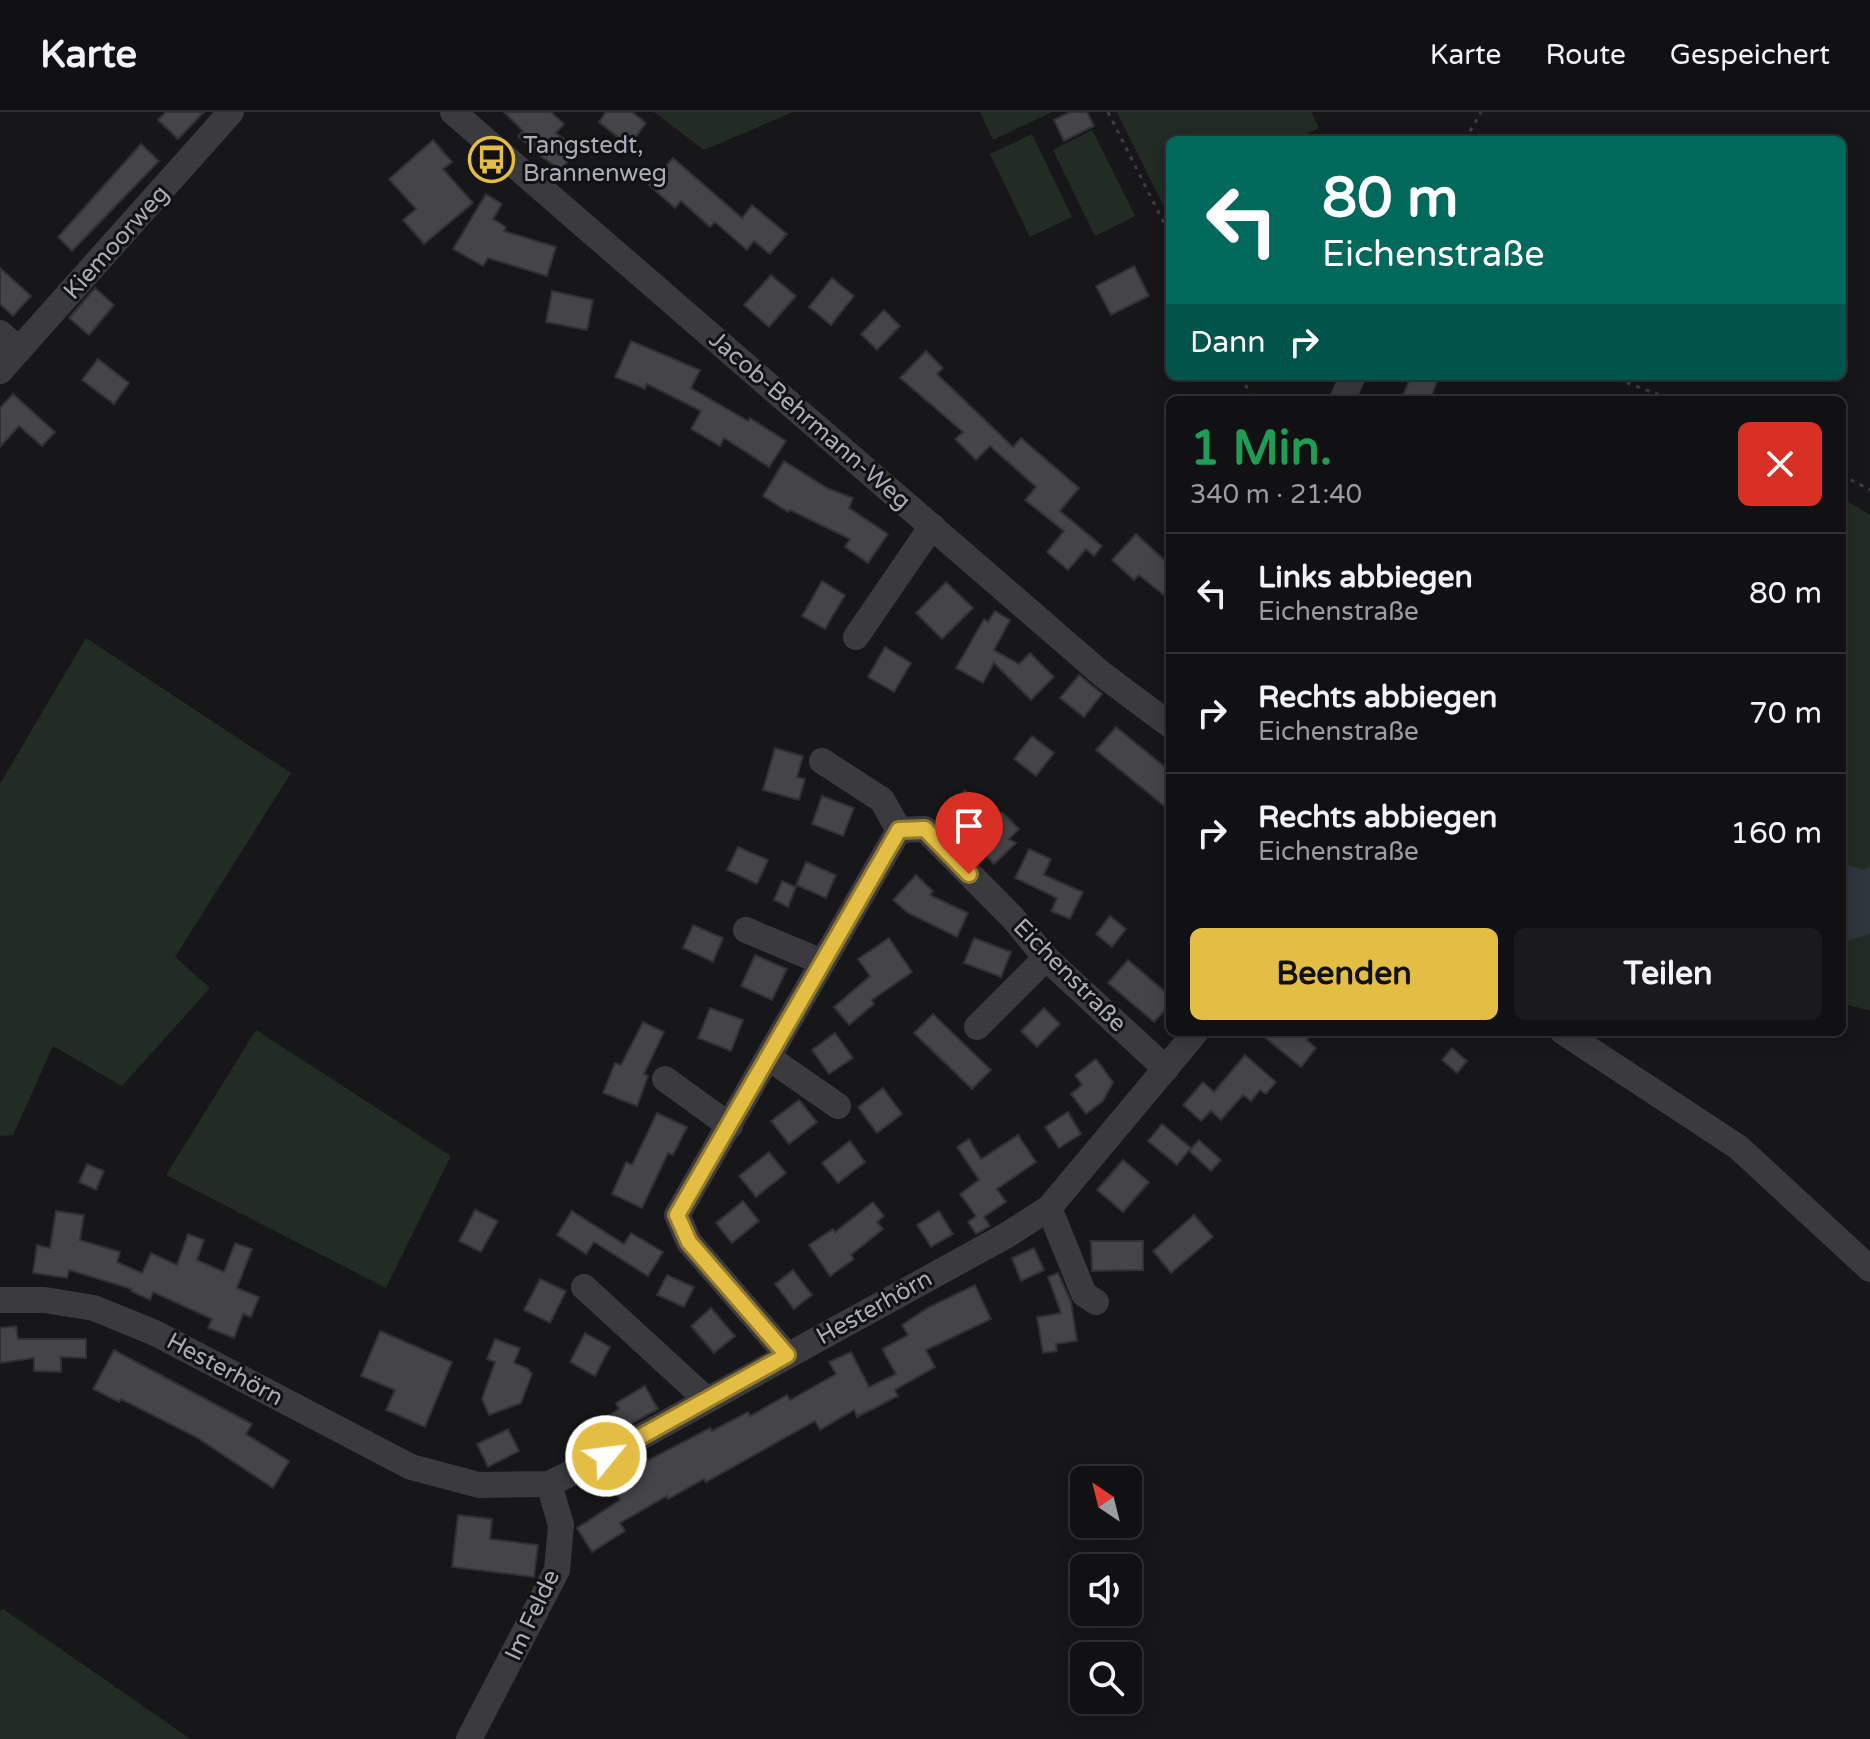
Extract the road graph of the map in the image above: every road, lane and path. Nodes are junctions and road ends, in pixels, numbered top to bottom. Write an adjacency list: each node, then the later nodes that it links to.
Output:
1 (231, 112): 7 (street, Kiemoorweg)
2 (453, 112): 13 (street, Jacob-Behrmann-Weg)
3 (1108, 112): 6 (path)
4 (1481, 112): 5 (path)
5 (1467, 136)
6 (1166, 227)
7 (10, 341): 8 (street, Kiemoorweg)
8 (0, 371)
9 (1619, 380): 10 (path)
10 (1663, 396)
11 (1846, 477): 12 (path)
12 (1870, 490)
13 (932, 526): 14 (street); 15 (street, Jacob-Behrmann-Weg)
14 (856, 637)
15 (1166, 722)
16 (822, 761): 17 (street)
17 (899, 830): 19 (street, Eichenstraße); 20 (street)
18 (746, 930): 20 (street)
19 (1046, 958): 21 (street); 25 (street, Eichenstraße)
20 (822, 962): 24 (street)
21 (977, 1027)
22 (1193, 1036): 25 (street, Hesterhörn)
23 (1569, 1036): 30 (street)
24 (769, 1058): 27 (street); 28 (street)
25 (1166, 1069): 29 (street, Hesterhörn)
26 (665, 1079): 28 (street)
27 (838, 1106)
28 (730, 1126): 34 (street)
29 (1049, 1208): 33 (street); 34 (street, Hesterhörn)
30 (1870, 1269)
31 (584, 1287): 35 (street)
32 (0, 1300): 36 (street, Hesterhörn)
33 (1096, 1302)
34 (787, 1355): 35 (street, Hesterhörn)
35 (707, 1400): 36 (street, Hesterhörn)
36 (549, 1484): 37 (street, Im Felde)
37 (469, 1739)

